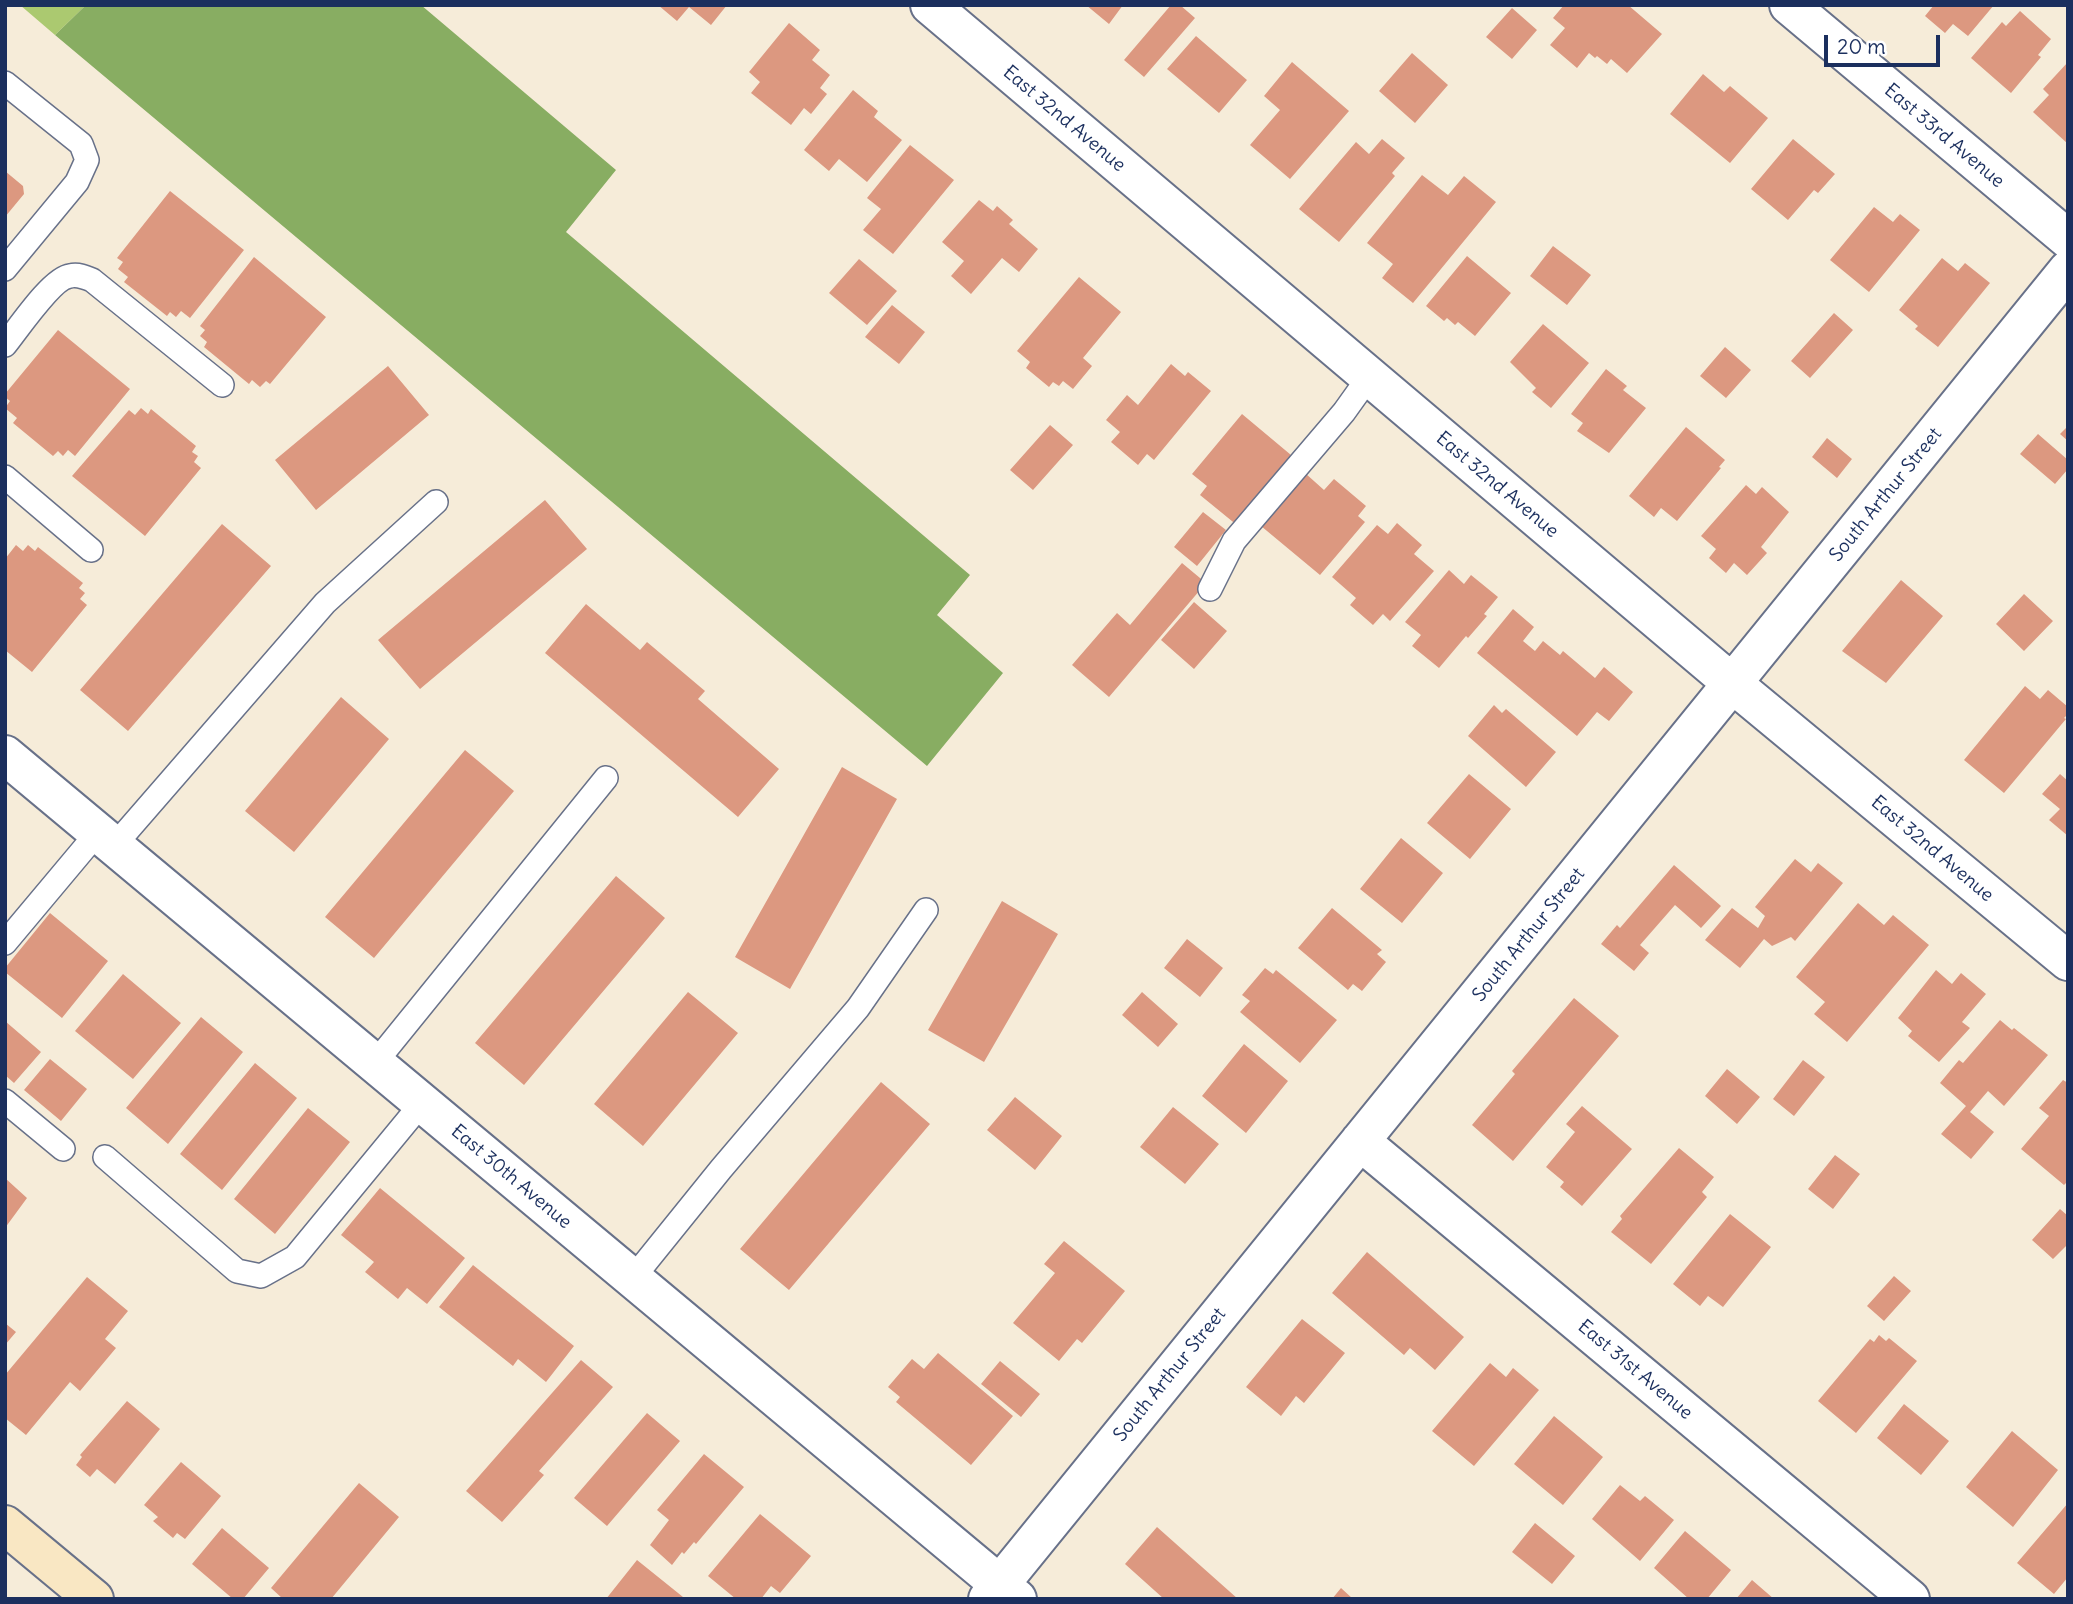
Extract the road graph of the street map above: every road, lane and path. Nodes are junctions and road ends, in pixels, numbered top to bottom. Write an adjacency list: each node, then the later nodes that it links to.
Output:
1 (930, 5): 8 (street, East 32nd Avenue)
2 (1789, 5): 4 (street, East 33rd Avenue)
3 (5, 83): 5 (lane)
4 (2068, 239)
5 (5, 269)
6 (2068, 270): 14 (street, South Arthur Street)
7 (5, 345): 9 (lane)
8 (1369, 377): 13 (lane); 14 (street, East 32nd Avenue)
9 (222, 385)
10 (5, 477): 12 (lane)
11 (436, 502): 17 (lane)
12 (91, 550)
13 (1210, 589)
14 (1733, 684): 20 (street, East 32nd Avenue); 24 (street, South Arthur Street)
15 (5, 755): 17 (street, East 30th Avenue)
16 (607, 778): 21 (lane)
17 (106, 839): 19 (lane); 21 (street, East 30th Avenue)
18 (926, 910): 27 (lane)
19 (5, 943)
20 (2068, 961)
21 (375, 1063): 23 (street, East 30th Avenue)
22 (5, 1101): 25 (lane)
23 (422, 1103): 26 (lane); 27 (street, East 30th Avenue)
24 (1360, 1141): 29 (street, South Arthur Street); 31 (street, East 31st Avenue)
25 (64, 1149)
26 (104, 1157)
27 (633, 1278): 29 (street, East 30th Avenue)
28 (5, 1525): 30 (main road)
29 (1001, 1594)
30 (94, 1599)
31 (1910, 1599)

